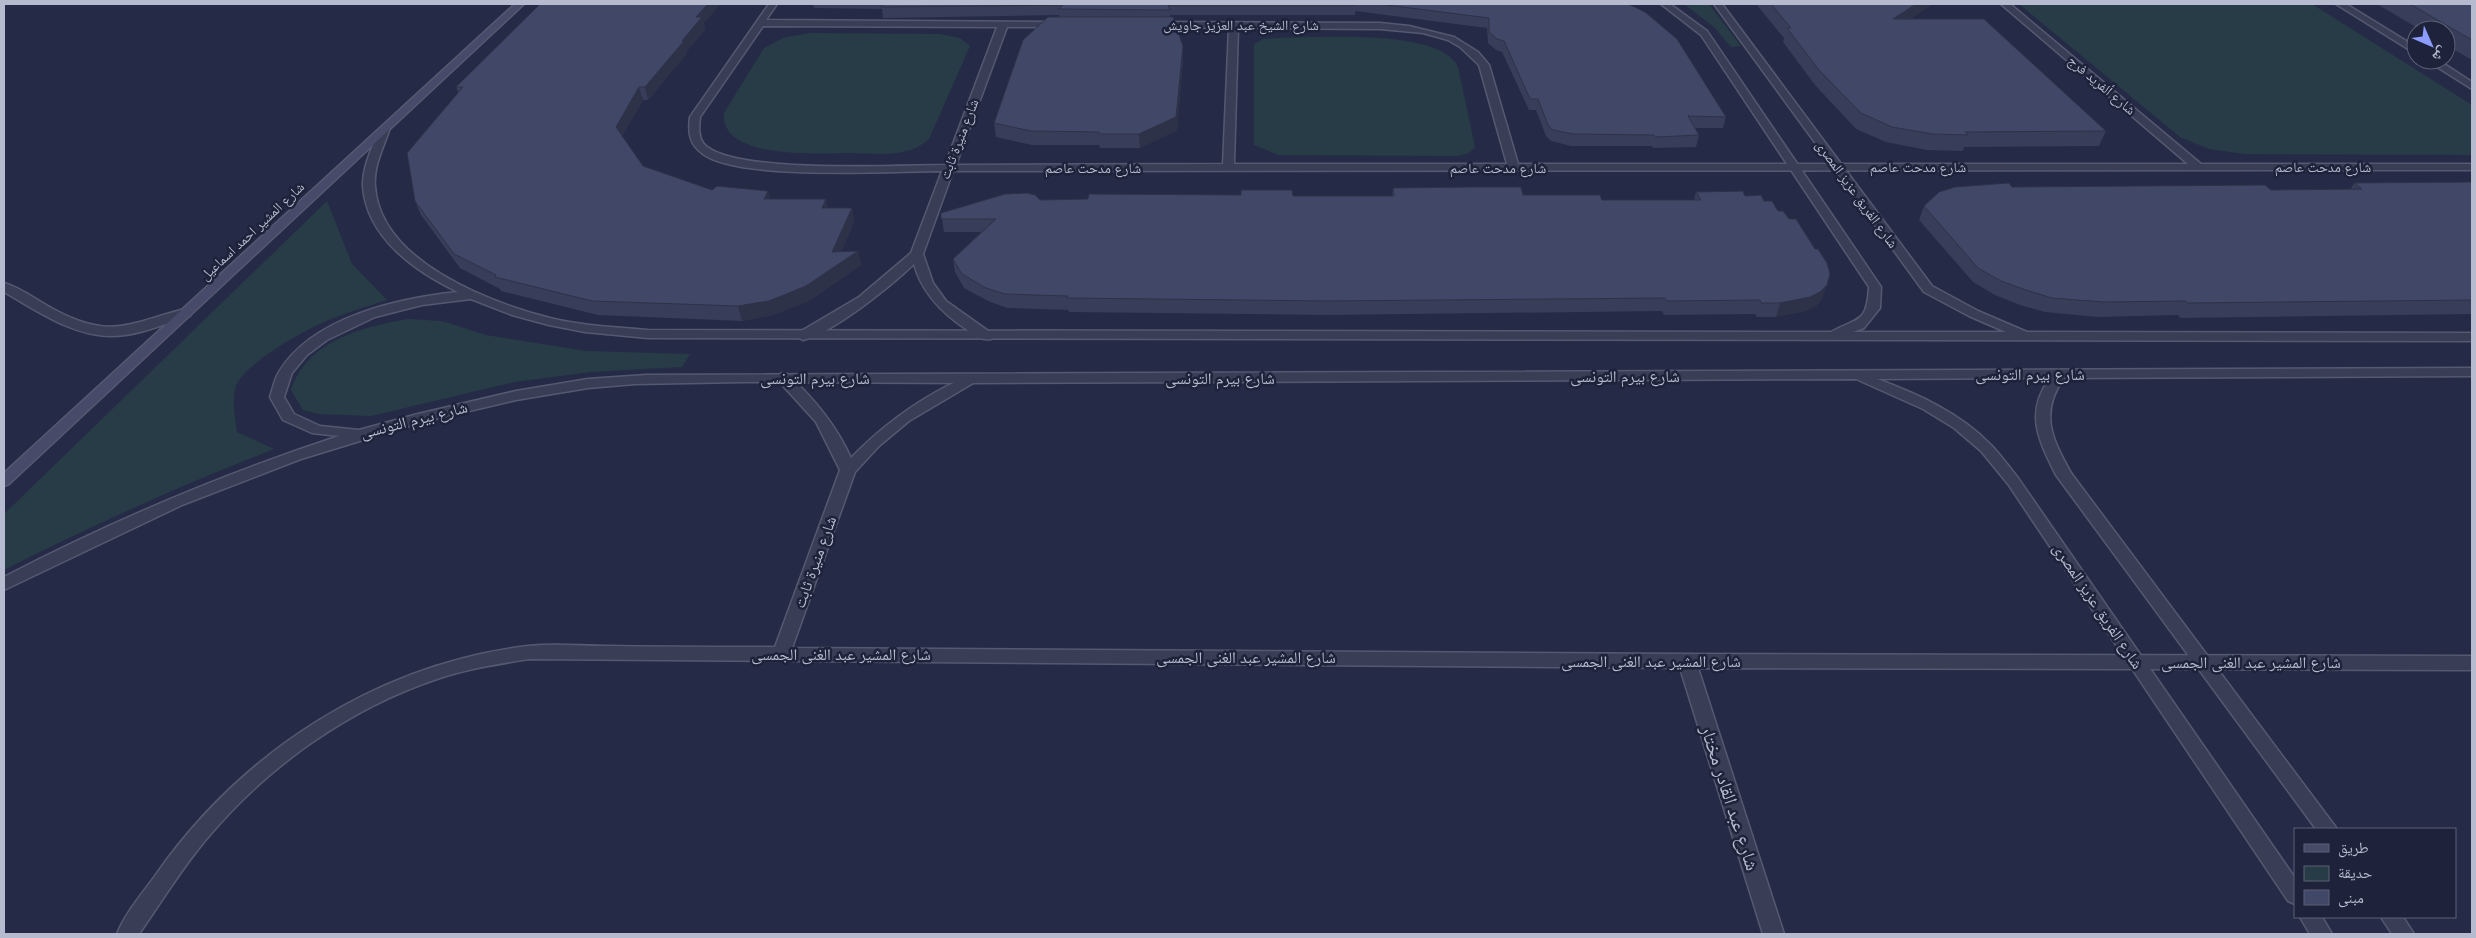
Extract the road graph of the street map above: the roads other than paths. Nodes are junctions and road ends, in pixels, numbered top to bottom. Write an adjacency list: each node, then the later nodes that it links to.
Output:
1 (520, 4): 15 (main road, شارع المشير احمد اسماعيل)
2 (773, 4): 7 (street, شارع مدحت عاصم)
3 (1664, 4): 16 (street)
4 (1718, 4): 17 (street, شارع الفريق عزيز المصرى)
5 (2005, 4): 18 (street, شارع ألفريد فرج)
6 (2340, 4): 12 (street)
7 (760, 23): 8 (street); 20 (street, شارع مدحت عاصم)
8 (1002, 24): 9 (street); 20 (street, شارع منيرة ثابت)
9 (1070, 24)
10 (1147, 25): 11 (street, شارع الشيخ عبد العزيز جاويش)
11 (1234, 25): 21 (street); 22 (street, شارع الشيخ عبد العزيز جاويش)
12 (2406, 45)
13 (2447, 70): 14 (street)
14 (2472, 86)
15 (386, 128): 25 (street); 26 (main road, شارع المشير احمد اسماعيل)
16 (1795, 167): 17 (street, شارع مدحت عاصم); 22 (street, شارع مدحت عاصم); 29 (street)
17 (1838, 167): 18 (street, شارع مدحت عاصم); 30 (street, شارع الفريق عزيز المصرى)
18 (2198, 167): 19 (street, شارع مدحت عاصم)
19 (2472, 167)
20 (948, 168): 21 (street, شارع مدحت عاصم); 23 (street, شارع منيرة ثابت)
21 (1228, 168): 22 (street, شارع مدحت عاصم)
22 (1514, 168)
23 (917, 254): 27 (street, شارع منيرة ثابت); 28 (street)
24 (4, 287): 26 (street)
25 (473, 295): 27 (street); 37 (street)
26 (185, 313): 39 (main road, شارع المشير احمد اسماعيل)
27 (804, 336): 28 (street)
28 (986, 336): 29 (street)
29 (1830, 337): 30 (street)
30 (2035, 337): 31 (street)
31 (2472, 337)
32 (2472, 372): 33 (street, شارع بيرم التونسى)
33 (2060, 373): 34 (street, شارع بيرم التونسى); 44 (street)
34 (1851, 374): 36 (street, شارع بيرم التونسى); 43 (street, شارع الفريق عزيز المصرى)
35 (782, 377): 36 (street, شارع بيرم التونسى); 37 (street, شارع بيرم التونسى); 38 (street)
36 (973, 379): 38 (street, شارع منيرة ثابت)
37 (359, 434): 40 (street, شارع بيرم التونسى)
38 (848, 470): 41 (street, شارع منيرة ثابت)
39 (4, 481)
40 (4, 584)
41 (782, 654): 42 (street, شارع المشير عبد الغنى الجمسى); 50 (street, شارع المشير عبد الغنى الجمسى)
42 (1687, 661): 43 (street, شارع المشير عبد الغنى الجمسى); 51 (street, شارع عبد القادر مختار)
43 (2136, 662): 44 (street, شارع المشير عبد الغنى الجمسى); 47 (street, شارع الفريق عزيز المصرى)
44 (2203, 662): 45 (street, شارع المشير عبد الغنى الجمسى); 46 (street)
45 (2472, 663)
46 (2325, 828)
47 (2294, 894)
48 (2311, 918): 52 (street)
49 (2392, 918): 53 (street)
50 (127, 934)
51 (1773, 934)
52 (2322, 934)
53 (2404, 934)

